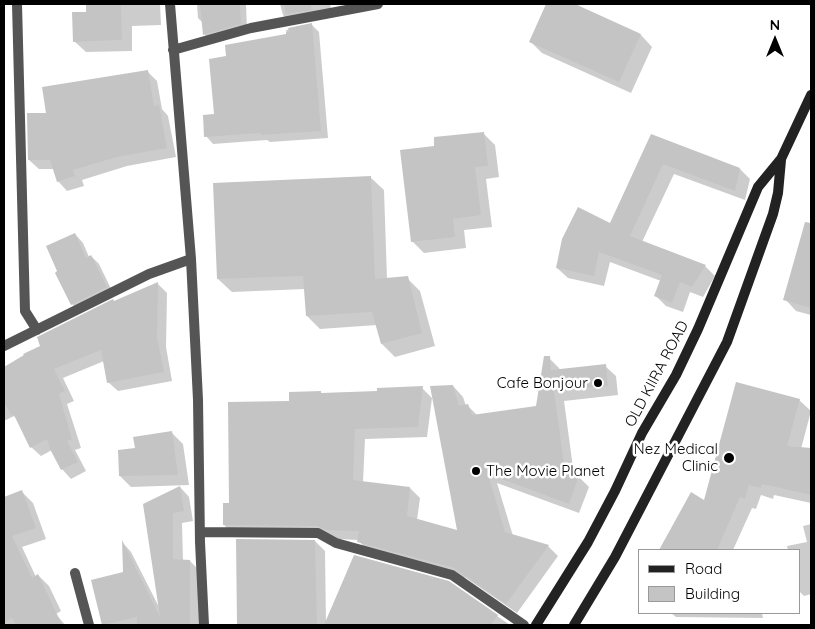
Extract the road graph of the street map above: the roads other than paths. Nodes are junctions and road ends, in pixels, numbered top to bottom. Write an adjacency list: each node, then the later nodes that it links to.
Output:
1 (17, 4): 9 (street)
2 (170, 4): 5 (street)
3 (378, 4): 4 (street)
4 (352, 6): 5 (street)
5 (173, 50): 8 (street)
6 (811, 95): 7 (main road, OLD KIIRA ROAD)
7 (781, 159): 16 (main road, OLD KIIRA ROAD); 17 (main road, OLD KIIRA ROAD)
8 (191, 259): 9 (street); 11 (street)
9 (37, 330): 10 (street)
10 (4, 346)
11 (200, 532): 14 (street); 15 (street)
12 (75, 573): 13 (street)
13 (89, 625)
14 (204, 625)
15 (524, 625)
16 (536, 625)
17 (574, 625)

